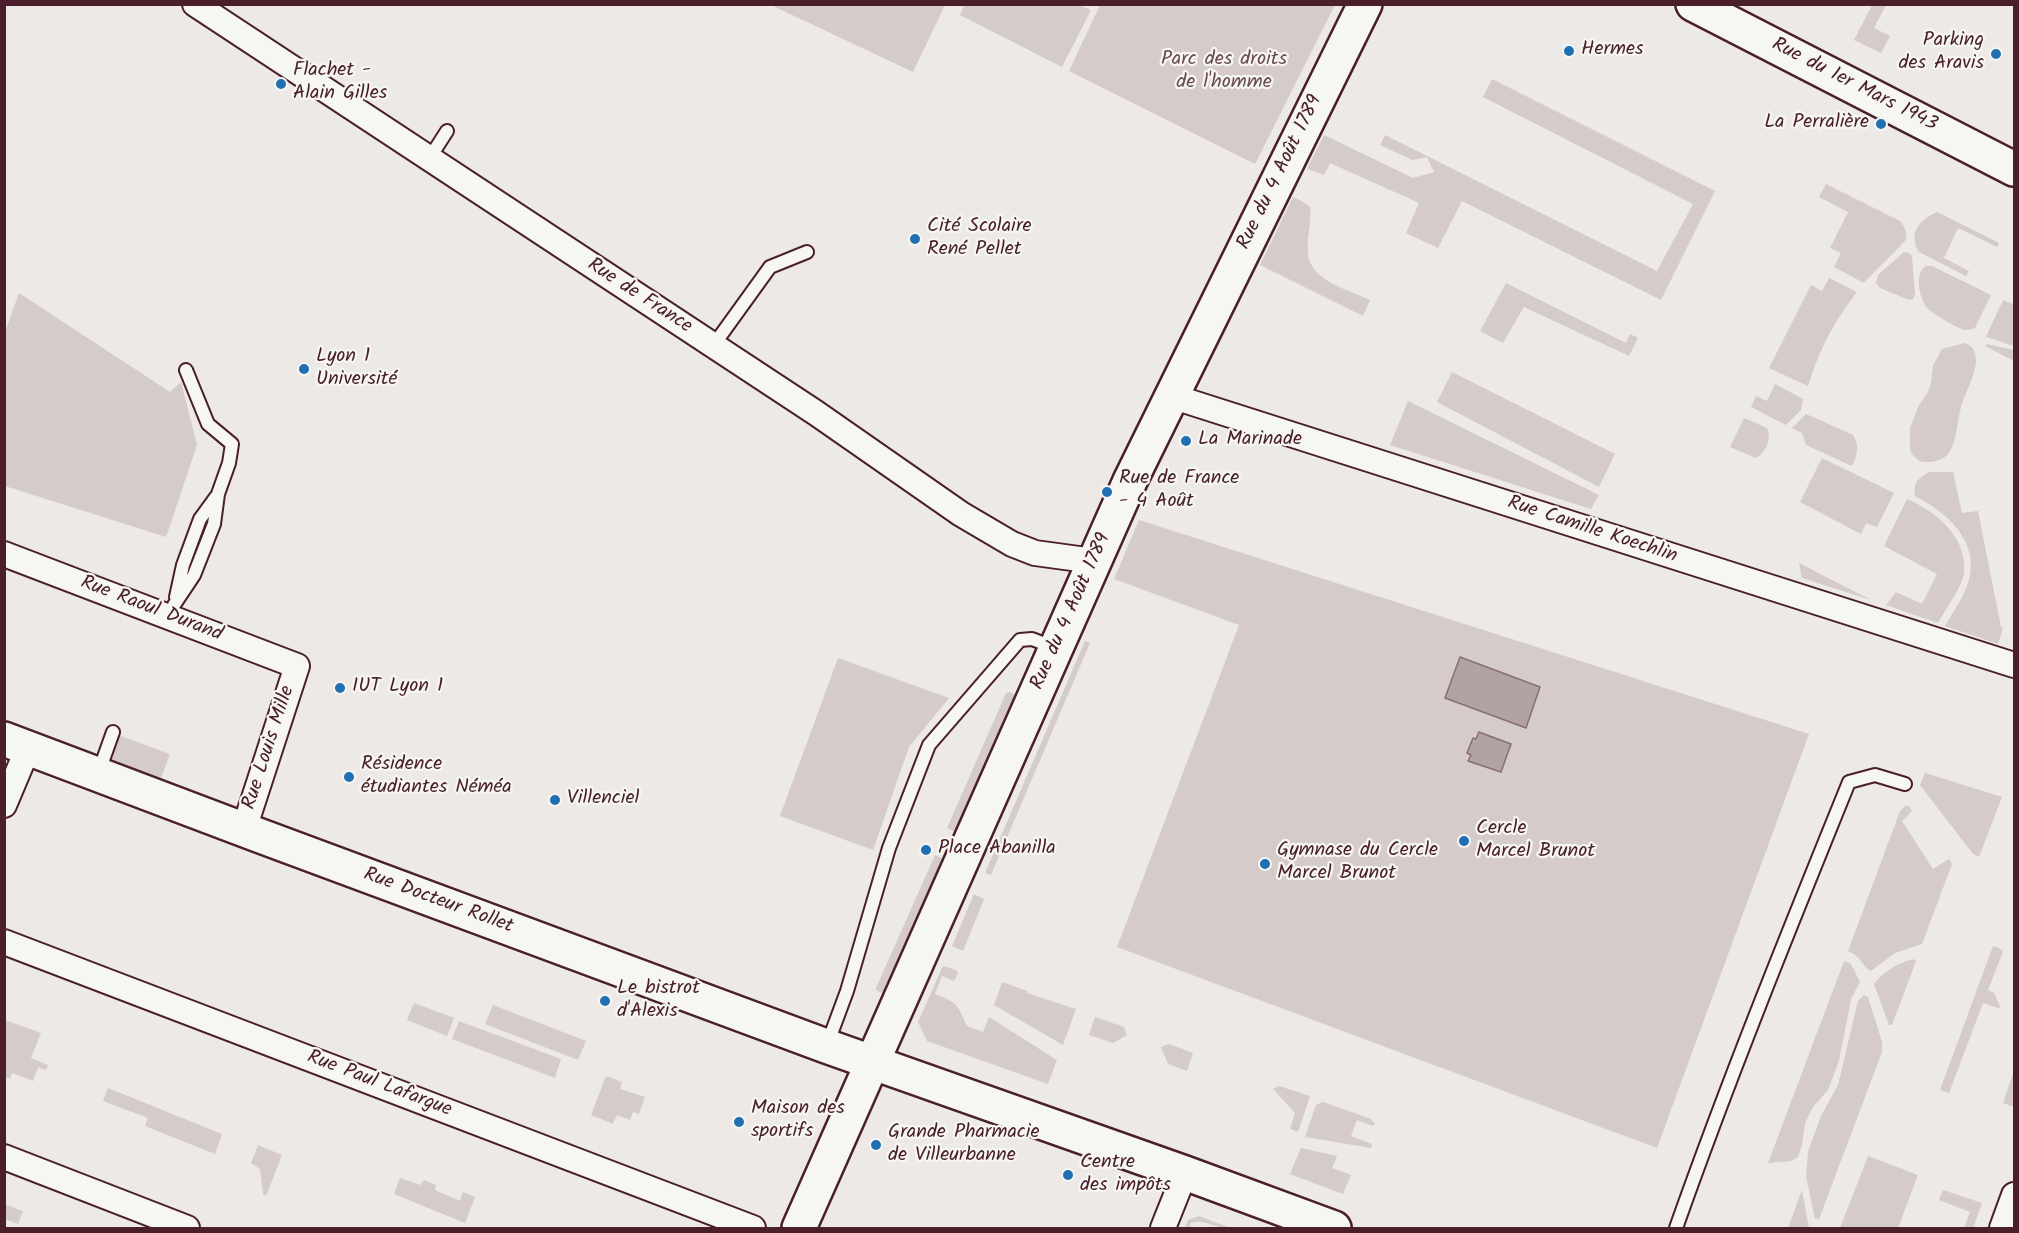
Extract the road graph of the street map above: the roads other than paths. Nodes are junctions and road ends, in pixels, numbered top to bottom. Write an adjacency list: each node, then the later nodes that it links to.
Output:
1 (195, 4): 5 (street, Rue de France)
2 (1365, 4): 10 (street, Rue du 4 Août 1789)
3 (1693, 4): 6 (street, Rue du 1er Mars 1943)
4 (447, 131): 5 (lane)
5 (429, 159): 8 (street, Rue de France)
6 (2014, 170)
7 (807, 252): 8 (lane)
8 (713, 346): 12 (street, Rue de France)
9 (186, 370): 13 (lane)
10 (1171, 396): 12 (street, Rue du 4 Août 1789); 15 (street, Rue Camille Koechlin)
11 (4, 554): 13 (street, Rue Raoul Durand)
12 (1094, 561): 14 (street, Rue du 4 Août 1789)
13 (172, 611): 16 (street, Rue Raoul Durand)
14 (1056, 648): 24 (lane); 25 (street, Rue du 4 Août 1789)
15 (2014, 665)
16 (297, 666): 22 (street, Rue Louis Mille)
17 (113, 732): 19 (lane)
18 (16, 743): 19 (street, Rue Docteur Rollet); 21 (street)
19 (98, 775): 22 (street, Rue Docteur Rollet)
20 (1905, 784): 34 (lane)
21 (4, 805)
22 (244, 829): 24 (street, Rue Docteur Rollet)
23 (4, 942): 30 (street, Rue Paul Lafargue)
24 (826, 1046): 25 (street, Rue Docteur Rollet)
25 (873, 1063): 27 (street, Rue Docteur Rollet); 31 (street, Rue du 4 Août 1789)
26 (4, 1157): 29 (street)
27 (1185, 1173): 32 (street); 33 (street, Rue Docteur Rollet)
28 (2014, 1195): 35 (street)
29 (187, 1228)
30 (753, 1228)
31 (799, 1228)
32 (1164, 1228)
33 (1334, 1228)
34 (1676, 1228)
35 (2002, 1228)

